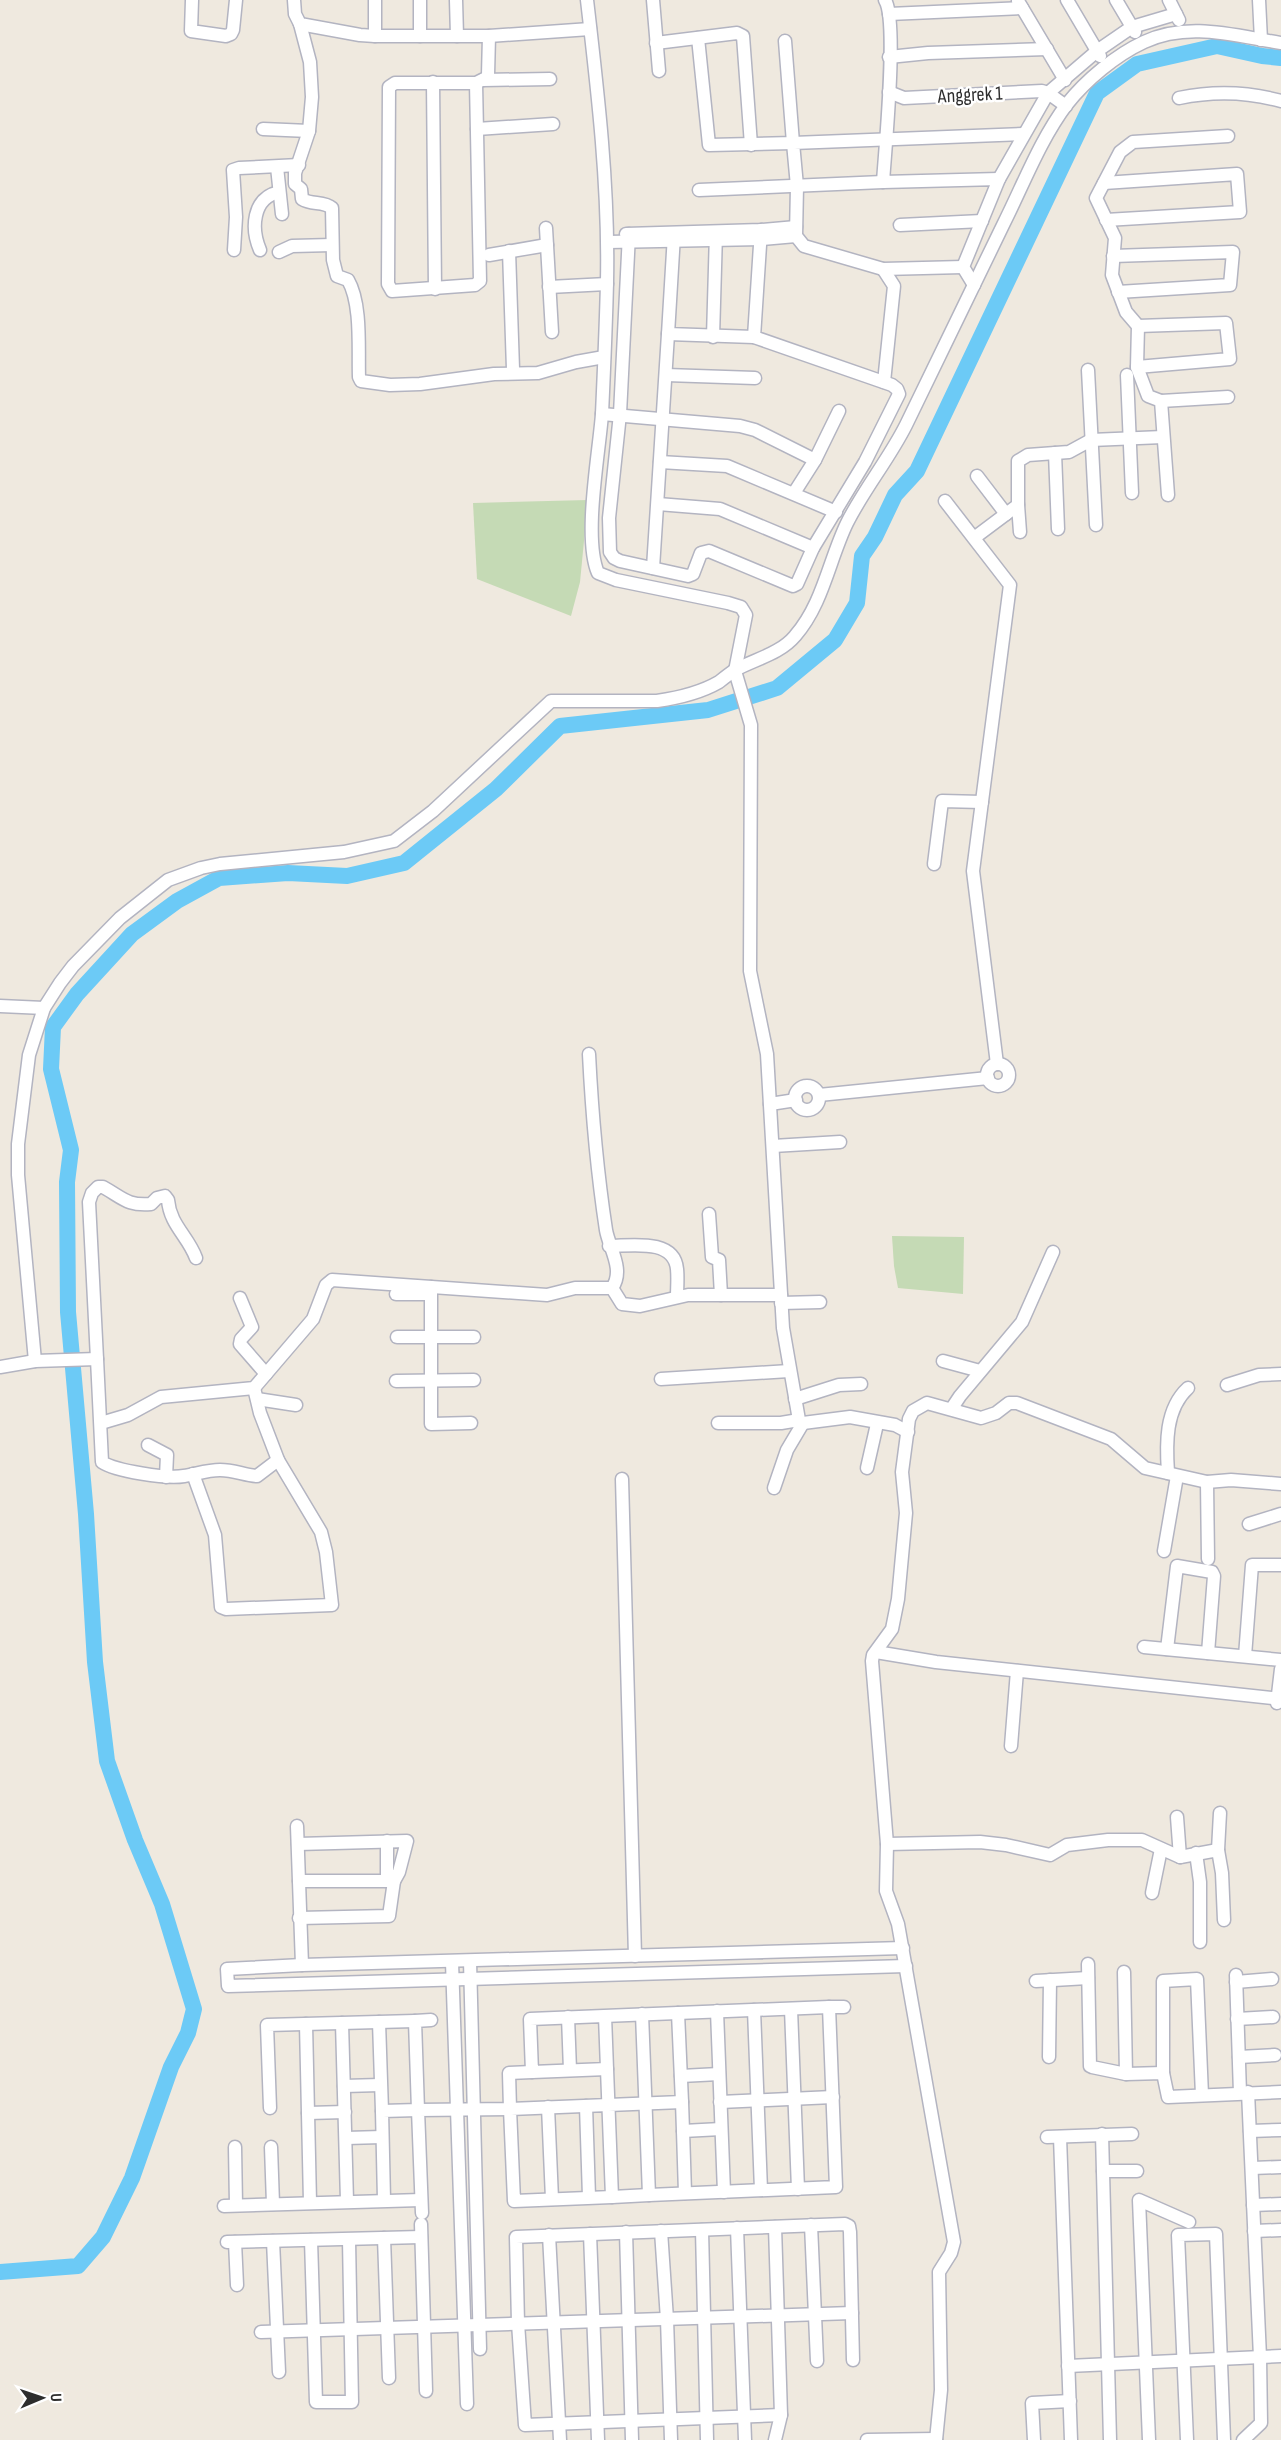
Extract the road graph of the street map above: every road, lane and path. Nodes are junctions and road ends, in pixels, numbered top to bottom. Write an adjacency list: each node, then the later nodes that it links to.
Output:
1 (192, 0): 2 (street)
2 (236, 0)
3 (294, 0): 17 (street)
4 (375, 0): 21 (street)
5 (420, 0): 22 (street)
6 (456, 0): 23 (street)
7 (587, 0): 18 (street)
8 (653, 0): 28 (street)
9 (885, 0): 15 (street)
10 (1067, 0): 31 (street)
11 (1116, 0): 20 (street)
12 (1169, 0): 16 (street)
13 (1259, 0): 26 (street)
14 (1020, 4): 15 (street); 30 (street)
15 (889, 14): 32 (street)
16 (1176, 14): 19 (street); 20 (street)
17 (300, 24): 21 (street); 47 (street)
18 (590, 29): 24 (street); 70 (street)
19 (1183, 31): 20 (street); 26 (street)
20 (1137, 35): 31 (street); 33 (street)
21 (375, 36): 22 (street)
22 (420, 36): 23 (street)
23 (457, 36): 24 (street)
24 (489, 36): 38 (street)
25 (698, 38): 28 (street); 52 (street); 52 (street)
26 (1261, 40): 29 (street)
27 (786, 41): 51 (street)
28 (656, 43): 34 (street)
29 (1281, 43)
30 (1047, 49): 32 (street); 36 (street)
31 (1097, 51): 33 (street); 36 (street)
32 (890, 57): 39 (street)
33 (1106, 66): 43 (street)
34 (659, 71)
35 (550, 79): 38 (street)
36 (1065, 80): 40 (street)
37 (433, 82): 38 (street); 85 (street); 85 (street)
38 (480, 82): 46 (street)
39 (889, 92): 40 (street, Anggrek 1); 50 (street)
40 (1050, 94): 43 (street); 48 (street)
41 (1179, 98): 42 (street)
42 (1281, 101)
43 (1064, 105): 82 (street)
44 (553, 124): 46 (street)
45 (263, 129): 47 (street)
46 (477, 129): 85 (street)
47 (309, 131): 53 (street)
48 (1023, 134): 50 (street); 55 (street)
49 (1228, 136): 57 (street)
50 (885, 139): 51 (street); 56 (street)
51 (793, 143): 52 (street); 58 (street)
52 (751, 145)
53 (299, 165): 54 (street); 73 (street)
54 (277, 167): 60 (street); 74 (street)
55 (999, 179): 56 (street); 63 (street)
56 (883, 182): 58 (street)
57 (1104, 183): 62 (street); 62 (street)
58 (796, 186): 59 (street); 66 (street)
59 (699, 190)
60 (279, 192): 61 (street); 75 (street)
61 (282, 214)
62 (1106, 220): 79 (street)
63 (982, 221): 64 (street); 80 (street)
64 (900, 225)
65 (546, 228): 72 (street)
66 (796, 232): 67 (street); 81 (street)
67 (762, 235): 69 (street); 91 (street)
68 (674, 236): 69 (street); 71 (street); 89 (street)
69 (716, 236): 90 (street)
70 (607, 238): 71 (street); 83 (street)
71 (629, 238): 103 (street)
72 (547, 245): 76 (street); 84 (street)
73 (332, 246): 77 (street); 92 (street)
74 (234, 250)
75 (260, 250)
76 (509, 251): 78 (street); 93 (street)
77 (279, 252)
78 (489, 255)
79 (1113, 256): 86 (street); 86 (street)
80 (963, 267): 81 (street); 82 (street)
81 (883, 269): 98 (street)
82 (972, 282): 126 (street)
83 (607, 284): 84 (street); 92 (street)
84 (549, 287): 88 (street)
85 (435, 289)
86 (1118, 292): 87 (street)
87 (1138, 326): 95 (street); 95 (street)
88 (552, 332)
89 (668, 334): 90 (street); 96 (street)
90 (713, 337): 91 (street)
91 (754, 337): 98 (street)
92 (604, 357): 102 (street)
93 (513, 369)
94 (1088, 370): 107 (street)
95 (1132, 371): 100 (street); 106 (street)
96 (666, 375): 97 (street); 104 (street)
97 (755, 378)
98 (884, 382): 118 (street)
99 (1228, 397): 100 (street)
100 (1161, 401): 105 (street)
101 (839, 411): 109 (street)
102 (602, 414): 103 (street); 126 (street)
103 (620, 414): 104 (street); 125 (street)
104 (662, 418): 109 (street); 110 (street)
105 (1163, 438): 106 (street); 114 (street)
106 (1130, 439): 107 (street); 113 (street)
107 (1091, 441): 108 (street); 120 (street)
108 (1055, 453): 117 (street); 121 (street)
109 (815, 460): 112 (street)
110 (660, 462): 112 (street); 116 (street)
111 (977, 476): 119 (street)
112 (794, 493): 118 (street)
113 (1132, 493)
114 (1168, 495)
115 (945, 501): 123 (street)
116 (658, 504): 124 (street); 125 (street)
117 (1018, 505): 119 (street); 122 (street)
118 (836, 512): 124 (street)
119 (1006, 514): 123 (street)
120 (1096, 525)
121 (1058, 529)
122 (1020, 532)
123 (974, 538): 127 (street)
124 (813, 548): 125 (street)
125 (653, 568)
126 (735, 673): 130 (street); 134 (street)
127 (982, 802): 128 (street); 132 (street)
128 (934, 864)
129 (0, 1006): 130 (street)
130 (44, 1008): 154 (street)
131 (589, 1054): 138 (street)
132 (997, 1064): 133 (street); 133 (street)
133 (988, 1078): 134 (street)
134 (770, 1104): 136 (street)
135 (840, 1142): 136 (street)
136 (773, 1146): 148 (street)
137 (710, 1214): 145 (street)
138 (609, 1246): 141 (street); 146 (street)
139 (1053, 1252): 158 (street)
140 (196, 1258): 153 (street)
141 (612, 1288): 142 (street); 146 (street)
142 (431, 1290): 143 (street); 144 (street); 151 (street); 159 (street)
143 (396, 1294)
144 (477, 1294)
145 (721, 1295): 146 (street); 148 (street)
146 (677, 1297)
147 (240, 1298): 159 (street)
148 (781, 1299): 149 (street); 157 (street)
149 (820, 1302)
150 (397, 1337): 151 (street)
151 (431, 1337): 152 (street); 164 (street)
152 (474, 1337)
153 (92, 1360): 154 (street); 173 (street)
154 (35, 1361): 156 (street)
155 (943, 1361): 158 (street)
156 (0, 1367)
157 (789, 1371): 161 (street); 169 (street)
158 (980, 1371): 171 (street)
159 (266, 1374): 168 (street)
160 (1281, 1374): 166 (street)
161 (661, 1379)
162 (474, 1380): 164 (street)
163 (396, 1381): 164 (street)
164 (431, 1381): 175 (street)
165 (861, 1384): 169 (street)
166 (1227, 1385)
167 (1188, 1388): 182 (street)
168 (256, 1394): 170 (street); 173 (street); 179 (street)
169 (795, 1399): 172 (street)
170 (296, 1405)
171 (952, 1408): 177 (street); 182 (street)
172 (801, 1421): 174 (street); 176 (street); 187 (street)
173 (101, 1423): 183 (street)
174 (718, 1423)
175 (471, 1424)
176 (877, 1424): 177 (street); 180 (street)
177 (908, 1432): 195 (street)
178 (148, 1445): 183 (street)
179 (278, 1460): 181 (street); 181 (street)
180 (867, 1468)
181 (193, 1474): 183 (street)
182 (1173, 1475): 185 (street); 190 (street)
183 (166, 1477)
184 (622, 1479): 220 (street)
185 (1207, 1482): 186 (street); 191 (street)
186 (1281, 1484)
187 (774, 1488)
188 (1281, 1514): 189 (street)
189 (1249, 1524)
190 (1164, 1551)
191 (1208, 1559)
192 (1281, 1565): 197 (street)
193 (1144, 1647): 194 (street)
194 (1167, 1649): 196 (street); 196 (street)
195 (876, 1652): 200 (street); 208 (street)
196 (1208, 1653): 197 (street)
197 (1245, 1656): 198 (street)
198 (1281, 1660)
199 (1281, 1669): 201 (street)
200 (1017, 1671): 201 (street); 202 (street)
201 (1279, 1700)
202 (1011, 1746)
203 (1220, 1813): 210 (street)
204 (1177, 1817): 212 (street)
205 (297, 1826): 207 (street)
206 (387, 1841): 207 (street); 214 (street); 214 (street)
207 (298, 1844): 213 (street)
208 (887, 1844): 209 (street); 219 (street)
209 (1161, 1849): 212 (street); 215 (street)
210 (1218, 1850): 211 (street); 217 (street)
211 (1196, 1853): 212 (street); 218 (street)
212 (1180, 1857)
213 (299, 1881): 214 (street); 216 (street)
214 (391, 1881): 216 (street)
215 (1152, 1893)
216 (300, 1918): 224 (street)
217 (1224, 1920)
218 (1200, 1942)
219 (903, 1948): 220 (street); 225 (street)
220 (640, 1956): 221 (street); 227 (street)
221 (470, 1961): 222 (street); 229 (street)
222 (452, 1962): 224 (street); 232 (street)
223 (1088, 1964): 228 (street)
224 (302, 1965): 232 (street)
225 (906, 1966): 227 (street); 378 (street)
226 (1124, 1972): 258 (street)
227 (646, 1974): 229 (street)
228 (1088, 1978): 231 (street); 258 (street)
229 (471, 1979): 232 (street); 279 (street)
230 (1272, 1979): 244 (street)
231 (1050, 1980): 233 (street); 251 (street)
232 (453, 1981): 275 (street)
233 (1036, 1981)
234 (829, 2007): 235 (street); 236 (street); 265 (street)
235 (844, 2007)
236 (791, 2008): 237 (street); 266 (street)
237 (754, 2010): 238 (street); 267 (street)
238 (717, 2012): 239 (street); 257 (street)
239 (678, 2013): 240 (street); 259 (street)
240 (642, 2014): 241 (street); 270 (street)
241 (605, 2016): 242 (street); 253 (street)
242 (568, 2017): 254 (street); 255 (street)
243 (1273, 2017): 244 (street)
244 (1237, 2019): 252 (street)
245 (431, 2020): 246 (street)
246 (415, 2021): 247 (street); 278 (street)
247 (379, 2022): 248 (street); 260 (street)
248 (342, 2023): 249 (street); 261 (street)
249 (306, 2024): 274 (street); 281 (street)
250 (1275, 2055): 252 (street)
251 (1049, 2057)
252 (1239, 2057): 263 (street)
253 (607, 2069): 254 (street); 271 (street)
254 (570, 2070): 255 (street)
255 (532, 2072): 276 (street)
256 (1163, 2073): 258 (street); 264 (street); 264 (street)
257 (719, 2074): 259 (street); 269 (street)
258 (1126, 2074)
259 (681, 2076): 268 (street)
260 (380, 2085): 261 (street); 277 (street)
261 (344, 2086): 280 (street)
262 (1281, 2091): 263 (street)
263 (1244, 2093): 264 (street); 285 (street)
264 (1202, 2095)
265 (833, 2097): 266 (street); 298 (street)
266 (795, 2099): 267 (street); 298 (street)
267 (757, 2100): 269 (street); 299 (street)
268 (682, 2102): 270 (street); 284 (street)
269 (720, 2102): 282 (street)
270 (645, 2104): 271 (street); 302 (street)
271 (608, 2105): 272 (street); 303 (street)
272 (586, 2106): 273 (street); 304 (street)
273 (548, 2107): 276 (street); 305 (street)
274 (270, 2108)
275 (458, 2109): 278 (street); 279 (street); 340 (street)
276 (510, 2109): 279 (street); 305 (street)
277 (381, 2110): 278 (street); 288 (street)
278 (418, 2110): 307 (street)
279 (474, 2110): 341 (street)
280 (345, 2112): 281 (street); 291 (street)
281 (308, 2113): 308 (street)
282 (721, 2130): 284 (street); 300 (street)
283 (1281, 2130): 285 (street)
284 (683, 2131): 301 (street)
285 (1250, 2131): 295 (street)
286 (1101, 2134): 287 (street); 290 (street); 297 (street)
287 (1132, 2134)
288 (382, 2137): 291 (street); 306 (street)
289 (1047, 2137): 290 (street)
290 (1060, 2137): 357 (street)
291 (346, 2138): 309 (street)
292 (235, 2147): 310 (street)
293 (271, 2147): 310 (street)
294 (1281, 2167): 295 (street)
295 (1252, 2169): 312 (street)
296 (1137, 2171): 297 (street)
297 (1102, 2172): 356 (street)
298 (798, 2189): 299 (street)
299 (761, 2190): 300 (street)
300 (724, 2192): 301 (street)
301 (685, 2193): 302 (street)
302 (649, 2195): 303 (street)
303 (612, 2196): 304 (street)
304 (589, 2198): 305 (street)
305 (552, 2199)
306 (384, 2200): 307 (street); 309 (street)
307 (422, 2200): 324 (street)
308 (310, 2202): 309 (street); 310 (street)
309 (347, 2202)
310 (273, 2204)
311 (1281, 2204): 312 (street)
312 (1253, 2205): 320 (street)
313 (1189, 2222): 355 (street)
314 (811, 2225): 315 (street); 330 (street); 331 (street)
315 (775, 2227): 316 (street); 332 (street)
316 (737, 2228): 317 (street); 333 (street)
317 (702, 2230): 319 (street); 334 (street)
318 (1281, 2230): 320 (street)
319 (661, 2231): 321 (street); 335 (street)
320 (1254, 2231): 350 (street)
321 (627, 2232): 322 (street); 336 (street)
322 (590, 2234): 323 (street); 337 (street)
323 (549, 2235): 338 (street); 339 (street)
324 (421, 2237): 325 (street); 342 (street)
325 (384, 2238): 327 (street); 343 (street)
326 (311, 2240): 327 (street); 328 (street); 345 (street)
327 (349, 2240): 344 (street)
328 (273, 2241): 329 (street); 346 (street)
329 (237, 2285)
330 (852, 2313): 331 (street); 352 (street)
331 (815, 2314): 332 (street); 354 (street)
332 (778, 2315): 333 (street); 363 (street)
333 (739, 2316): 334 (street); 365 (street)
334 (704, 2318): 335 (street); 364 (street)
335 (667, 2319): 336 (street); 366 (street)
336 (630, 2320): 337 (street); 367 (street)
337 (594, 2321): 338 (street); 369 (street)
338 (555, 2322): 339 (street); 368 (street)
339 (518, 2323): 341 (street); 368 (street)
340 (464, 2325): 341 (street); 342 (street); 362 (street)
341 (478, 2325): 348 (street)
342 (424, 2326): 343 (street); 360 (street)
343 (387, 2327): 344 (street); 359 (street)
344 (351, 2328): 345 (street); 345 (street)
345 (313, 2330): 346 (street)
346 (276, 2331): 347 (street); 358 (street)
347 (261, 2332)
348 (480, 2349)
349 (1281, 2356): 350 (street)
350 (1260, 2357): 351 (street); 385 (street)
351 (1221, 2359): 353 (street); 353 (street); 384 (street)
352 (853, 2360)
353 (1183, 2360): 355 (street); 383 (street)
354 (817, 2361)
355 (1146, 2362): 356 (street); 382 (street)
356 (1108, 2363): 357 (street); 381 (street)
357 (1068, 2366): 361 (street)
358 (279, 2372)
359 (389, 2378)
360 (426, 2391)
361 (1070, 2401): 379 (street); 380 (street)
362 (467, 2404)
363 (781, 2415): 365 (street); 376 (street)
364 (706, 2418): 365 (street); 366 (street); 374 (street)
365 (744, 2418): 375 (street)
366 (670, 2419): 367 (street); 373 (street)
367 (631, 2421): 369 (street); 372 (street)
368 (560, 2423): 369 (street); 370 (street)
369 (598, 2423): 371 (street)
370 (560, 2440)
371 (598, 2440)
372 (632, 2440)
373 (671, 2440)
374 (707, 2440)
375 (745, 2440)
376 (775, 2440)
377 (867, 2440): 378 (street)
378 (936, 2440)
379 (1034, 2440)
380 (1071, 2440)
381 (1110, 2440)
382 (1149, 2440)
383 (1187, 2440)
384 (1224, 2440)
385 (1243, 2440)

